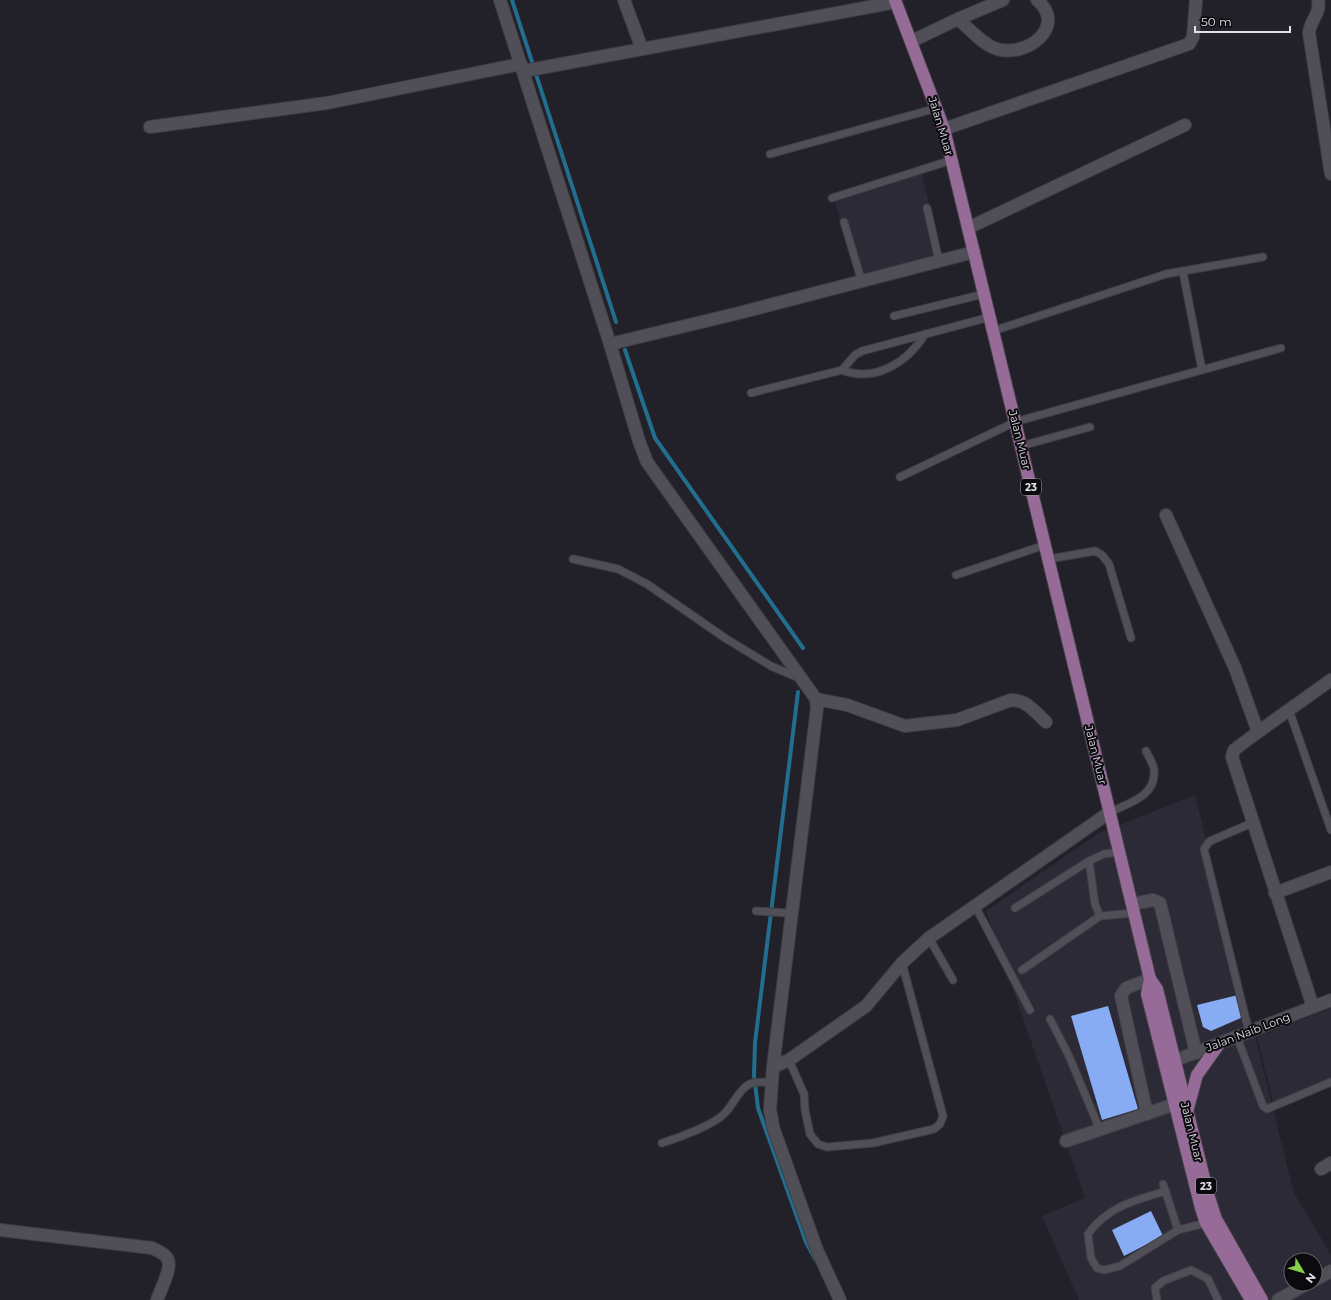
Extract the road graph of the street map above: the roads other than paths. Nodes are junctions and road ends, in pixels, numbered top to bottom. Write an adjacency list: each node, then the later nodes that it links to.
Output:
1 (500, 0): 11 (street)
2 (624, 0): 10 (street)
3 (1003, 0): 8 (street)
4 (1037, 0): 8 (street)
5 (1196, 0): 15 (street)
6 (1318, 0): 18 (street)
7 (896, 1): 9 (main road, Jalan Muar / 23); 10 (street)
8 (958, 19): 9 (street)
9 (912, 41): 12 (main road, Jalan Muar / 23)
10 (642, 49): 11 (street)
11 (530, 68): 14 (street); 33 (street)
12 (937, 108): 15 (main road, Jalan Muar / 23); 16 (lane)
13 (1184, 125): 22 (street)
14 (150, 127)
15 (944, 129): 17 (main road, Jalan Muar / 23)
16 (770, 154)
17 (952, 160): 19 (lane); 22 (main road, Jalan Muar / 23)
18 (1331, 174)
19 (832, 198)
20 (927, 208): 25 (lane)
21 (844, 222): 27 (lane)
22 (968, 228): 23 (main road, Jalan Muar / 23)
23 (974, 252): 25 (street); 28 (main road, Jalan Muar / 23)
24 (1263, 256): 26 (lane)
25 (939, 261): 27 (street)
26 (1183, 272): 31 (lane); 36 (lane)
27 (862, 282): 33 (street)
28 (984, 294): 29 (lane); 30 (main road, Jalan Muar / 23)
29 (894, 316)
30 (990, 316): 31 (main road, Jalan Muar / 23); 32 (lane)
31 (993, 331): 38 (main road, Jalan Muar / 23)
32 (925, 334): 35 (lane); 35 (lane)
33 (610, 344): 48 (street)
34 (1281, 348): 36 (lane)
35 (842, 370): 37 (lane)
36 (1202, 370): 38 (lane)
37 (751, 393)
38 (1015, 422): 40 (main road, Jalan Muar / 23); 41 (lane)
39 (1090, 427): 40 (lane)
40 (1021, 446): 43 (main road, Jalan Muar / 23)
41 (900, 477)
42 (1166, 515): 53 (street)
43 (1045, 545): 45 (main road, Jalan Muar / 23); 46 (lane)
44 (573, 559): 48 (lane)
45 (1049, 559): 47 (lane); 55 (main road, Jalan Muar / 23)
46 (956, 575)
47 (1131, 638)
48 (801, 678): 50 (street)
49 (1331, 680): 51 (street)
50 (816, 699): 52 (street); 66 (street)
51 (1290, 710): 53 (street); 57 (lane)
52 (1046, 722)
53 (1258, 732): 56 (street)
54 (1146, 751): 55 (lane)
55 (1110, 812): 58 (main road, Jalan Muar / 23); 62 (street)
56 (1252, 823): 61 (street); 77 (lane)
57 (1331, 830)
58 (1119, 852): 59 (lane); 64 (main road, Jalan Muar / 23)
59 (1089, 861): 63 (lane); 67 (lane)
60 (1331, 872): 61 (street)
61 (1275, 893): 74 (street)
62 (975, 906): 68 (street); 75 (lane)
63 (1015, 908)
64 (1133, 909): 67 (lane); 71 (main road, Jalan Muar / 23); 80 (street)
65 (756, 911): 66 (lane)
66 (789, 912): 83 (street)
67 (1100, 916): 70 (lane)
68 (929, 938): 69 (street); 72 (lane)
69 (902, 963): 81 (street); 81 (lane)
70 (1022, 970)
71 (1150, 979): 82 (main road, Jalan Muar / 23); 88 (street)
72 (953, 980)
73 (1331, 1000): 74 (street, Jalan Naib Long)
74 (1313, 1007): 77 (street, Jalan Naib Long)
75 (1030, 1010)
76 (1050, 1019): 89 (lane)
77 (1249, 1032): 78 (street, Jalan Naib Long)
78 (1237, 1037): 79 (street, Jalan Naib Long); 85 (lane)
79 (1219, 1044): 80 (street, Jalan Naib Long); 87 (main road)
80 (1196, 1052): 82 (street, Jalan Naib Long)
81 (789, 1060): 83 (street)
82 (1170, 1063): 86 (main road, Jalan Muar / 23); 87 (main road, Jalan Muar / 23)
83 (773, 1067): 84 (street)
84 (770, 1082): 91 (lane); 97 (street)
85 (1331, 1082)
86 (1176, 1104): 88 (street); 92 (main road, Jalan Muar / 23)
87 (1187, 1112): 101 (main road, Jalan Muar / 23)
88 (1147, 1114): 89 (street)
89 (1100, 1130): 90 (street)
90 (1066, 1142)
91 (662, 1143)
92 (1206, 1223): 94 (lane); 100 (main road, Jalan Muar / 23)
93 (0, 1230): 96 (street)
94 (1178, 1230): 94 (lane)
95 (1292, 1292): 102 (street)
96 (157, 1300)
97 (840, 1300)
98 (1157, 1300): 99 (lane)
99 (1218, 1300)
100 (1251, 1300)
101 (1262, 1300)
102 (1278, 1300)

